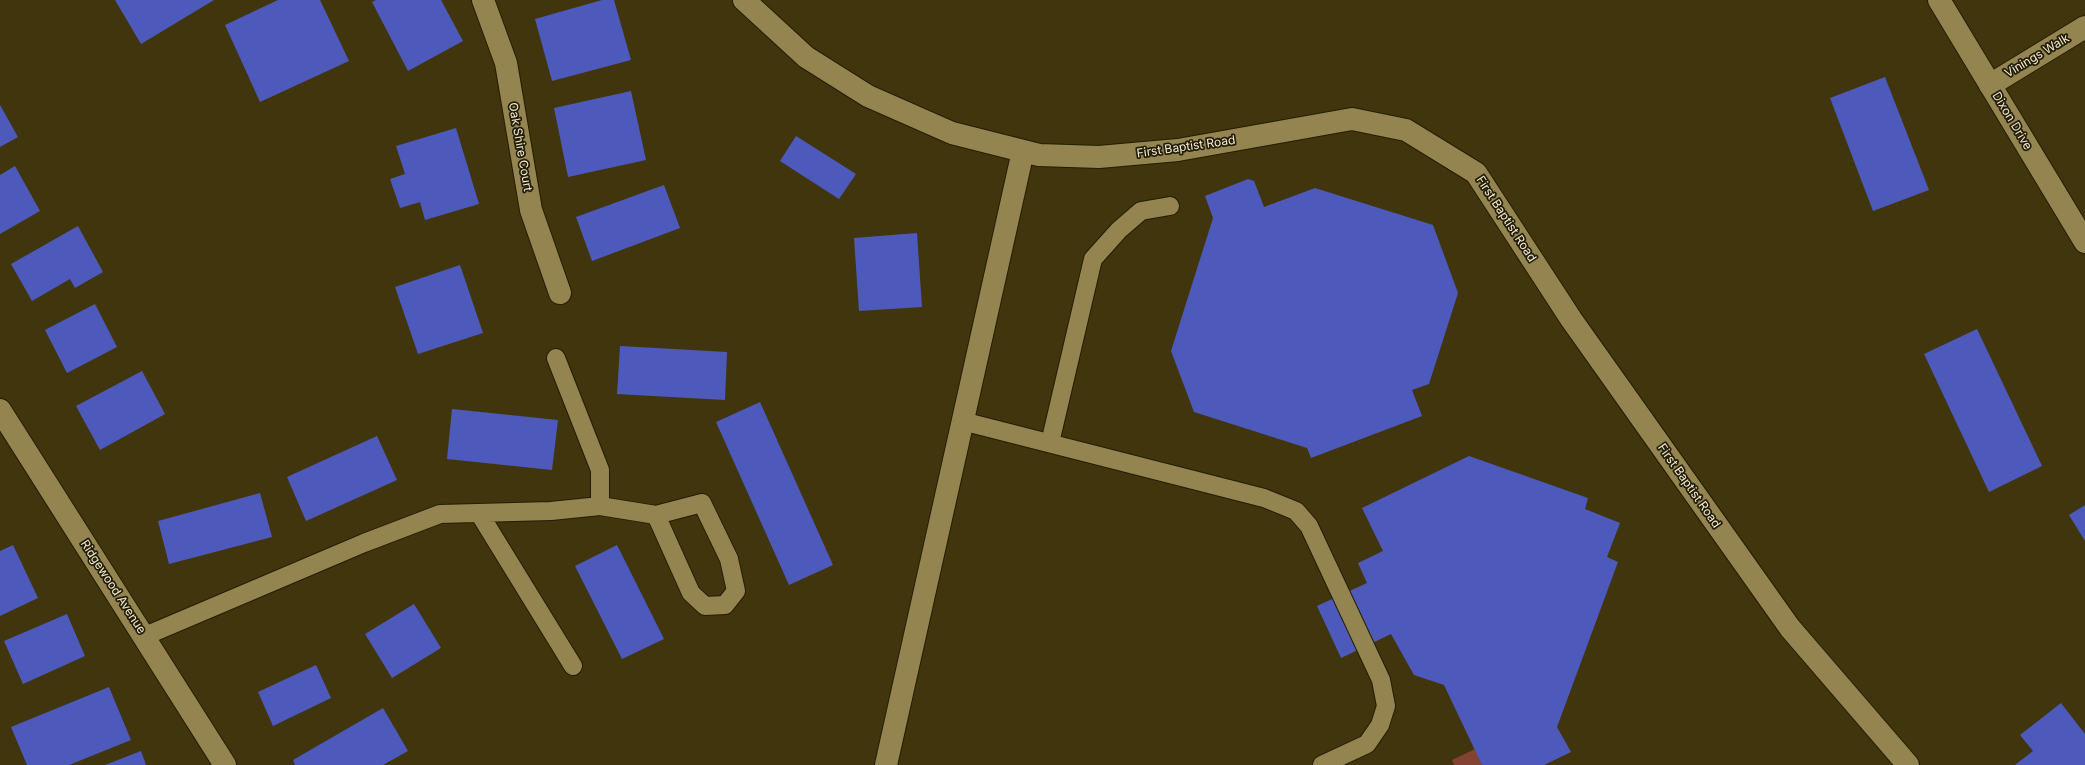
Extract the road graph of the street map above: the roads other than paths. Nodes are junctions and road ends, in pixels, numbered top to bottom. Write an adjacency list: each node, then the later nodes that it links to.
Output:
1 (483, 0): 9 (street, Oak Shire Court)
2 (744, 0): 6 (street, First Baptist Road)
3 (1939, 0): 5 (street, Dixon Drive)
4 (2085, 27): 5 (street, Vinings Walk)
5 (1990, 85): 8 (street, Dixon Drive)
6 (1023, 151): 12 (street); 22 (street, First Baptist Road)
7 (1170, 206): 13 (lane)
8 (2085, 242)
9 (560, 293)
10 (556, 358): 14 (lane)
11 (0, 410): 17 (street, Ridgewood Avenue)
12 (962, 421): 13 (lane); 20 (street)
13 (1050, 443): 21 (lane)
14 (600, 506): 15 (lane); 16 (lane)
15 (479, 513): 17 (lane); 18 (lane)
16 (656, 515): 16 (lane)
17 (144, 636): 19 (street, Ridgewood Avenue)
18 (574, 666)
19 (225, 765)
20 (886, 765)
21 (1322, 765)
22 (1908, 765)

